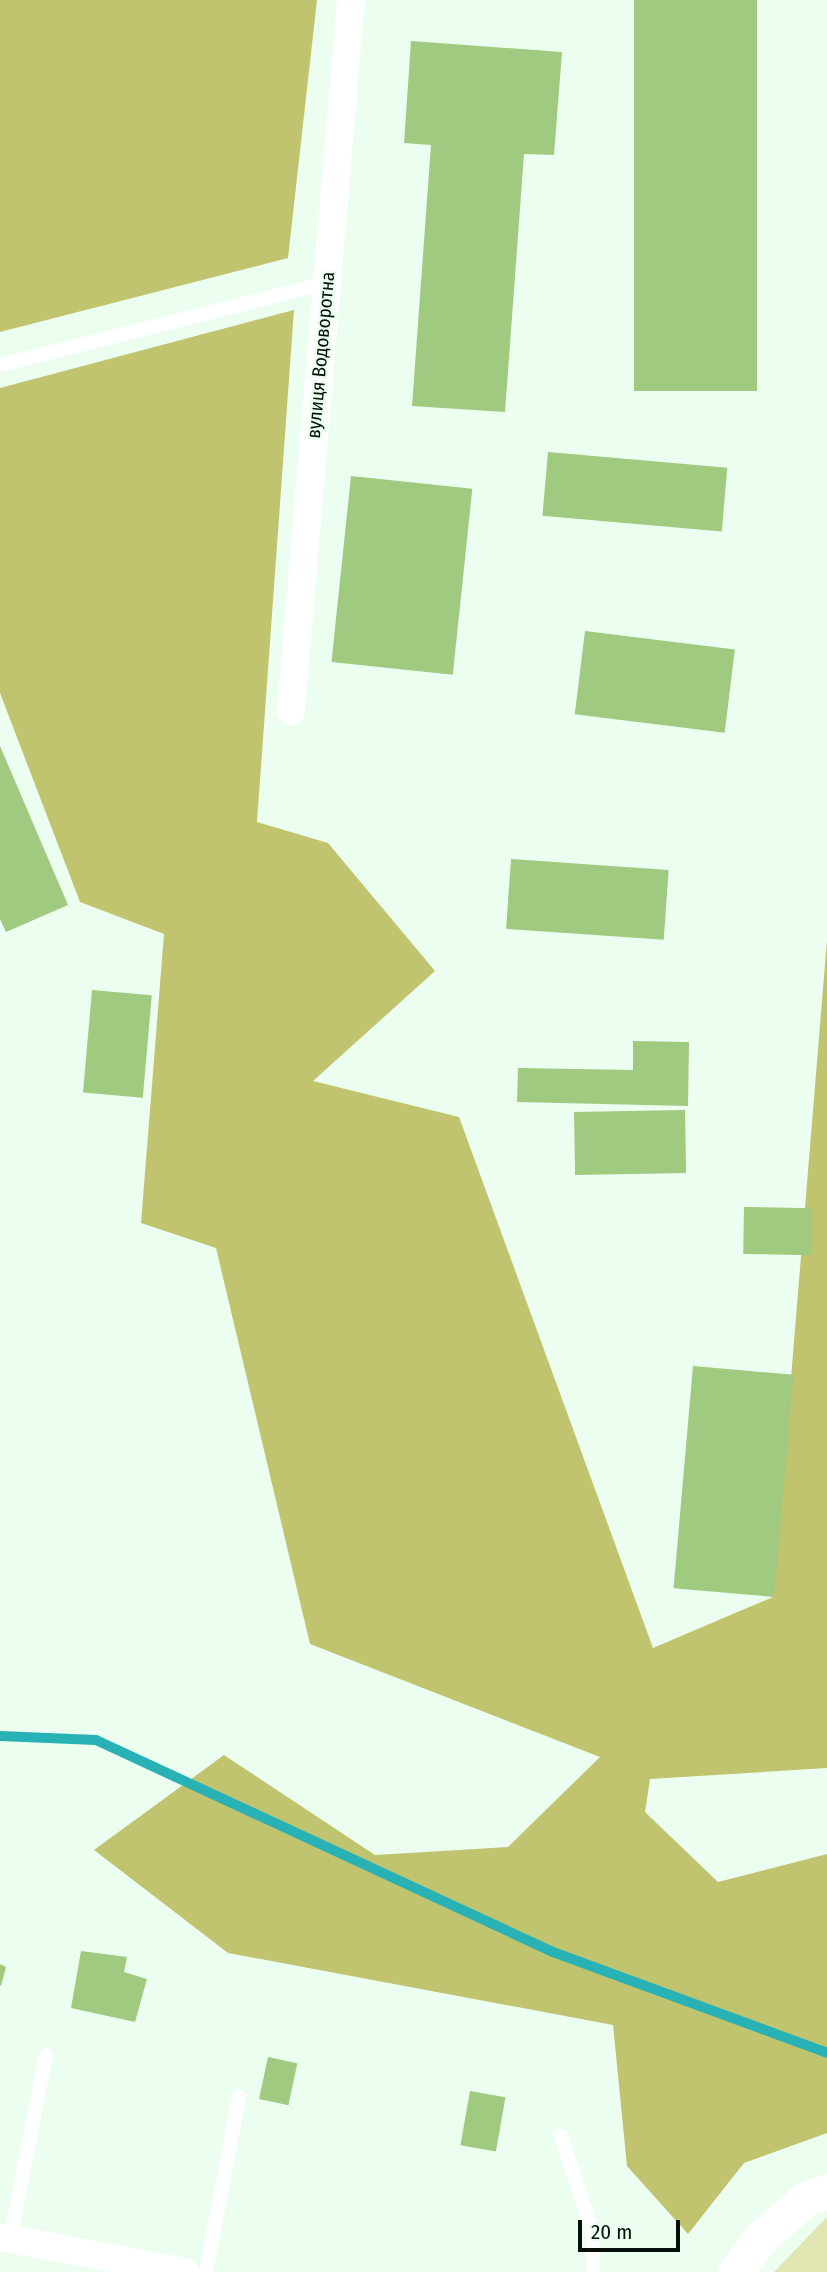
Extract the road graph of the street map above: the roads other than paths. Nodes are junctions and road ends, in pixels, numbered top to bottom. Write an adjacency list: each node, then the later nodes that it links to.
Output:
1 (351, 0): 2 (street, вулиця Водоворотна)
2 (326, 283): 3 (lane); 4 (street, вулиця Водоворотна)
3 (0, 365)
4 (292, 711)
5 (46, 2055): 9 (lane)
6 (239, 2096): 11 (lane)
7 (561, 2136): 12 (lane)
8 (827, 2191): 13 (street)
9 (5, 2238): 10 (street)
10 (185, 2272)
11 (206, 2272)
12 (593, 2272)
13 (735, 2272)

